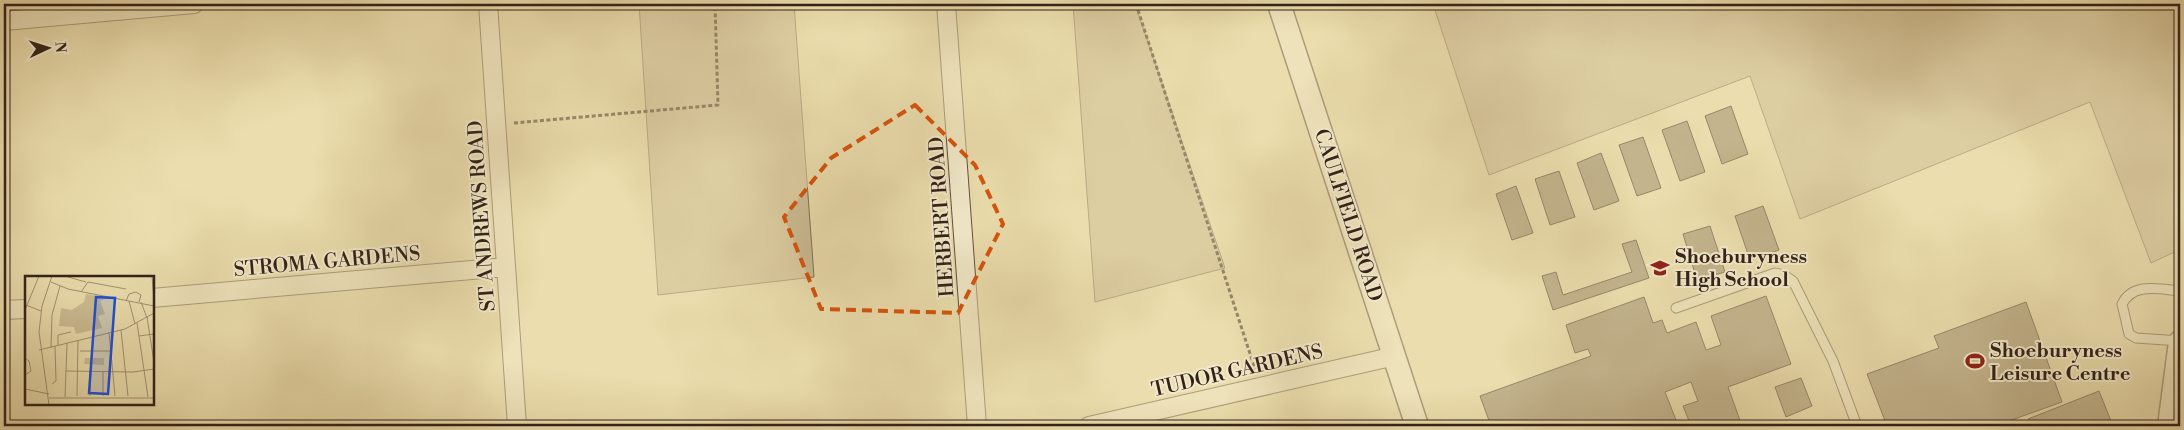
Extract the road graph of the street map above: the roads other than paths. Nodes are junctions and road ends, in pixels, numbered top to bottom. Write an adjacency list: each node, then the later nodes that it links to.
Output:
1 (194, 4): 5 (street)
2 (488, 4): 6 (street, ST ANDREWS ROAD)
3 (946, 4): 15 (street, HERBERT ROAD)
4 (1279, 4): 13 (street, CAULFIELD ROAD)
5 (4, 20)
6 (506, 267): 8 (street, STROMA GARDENS); 14 (street, ST ANDREWS ROAD)
7 (2180, 291): 12 (lane)
8 (154, 298)
9 (25, 308): 11 (street)
10 (1676, 308): 18 (lane)
11 (4, 310)
12 (2180, 342): 19 (street)
13 (1395, 356): 16 (street, TUDOR GARDENS); 17 (street, CAULFIELD ROAD)
14 (517, 426)
15 (977, 426)
16 (1089, 426)
17 (1417, 426)
18 (1857, 426)
19 (2169, 426)

